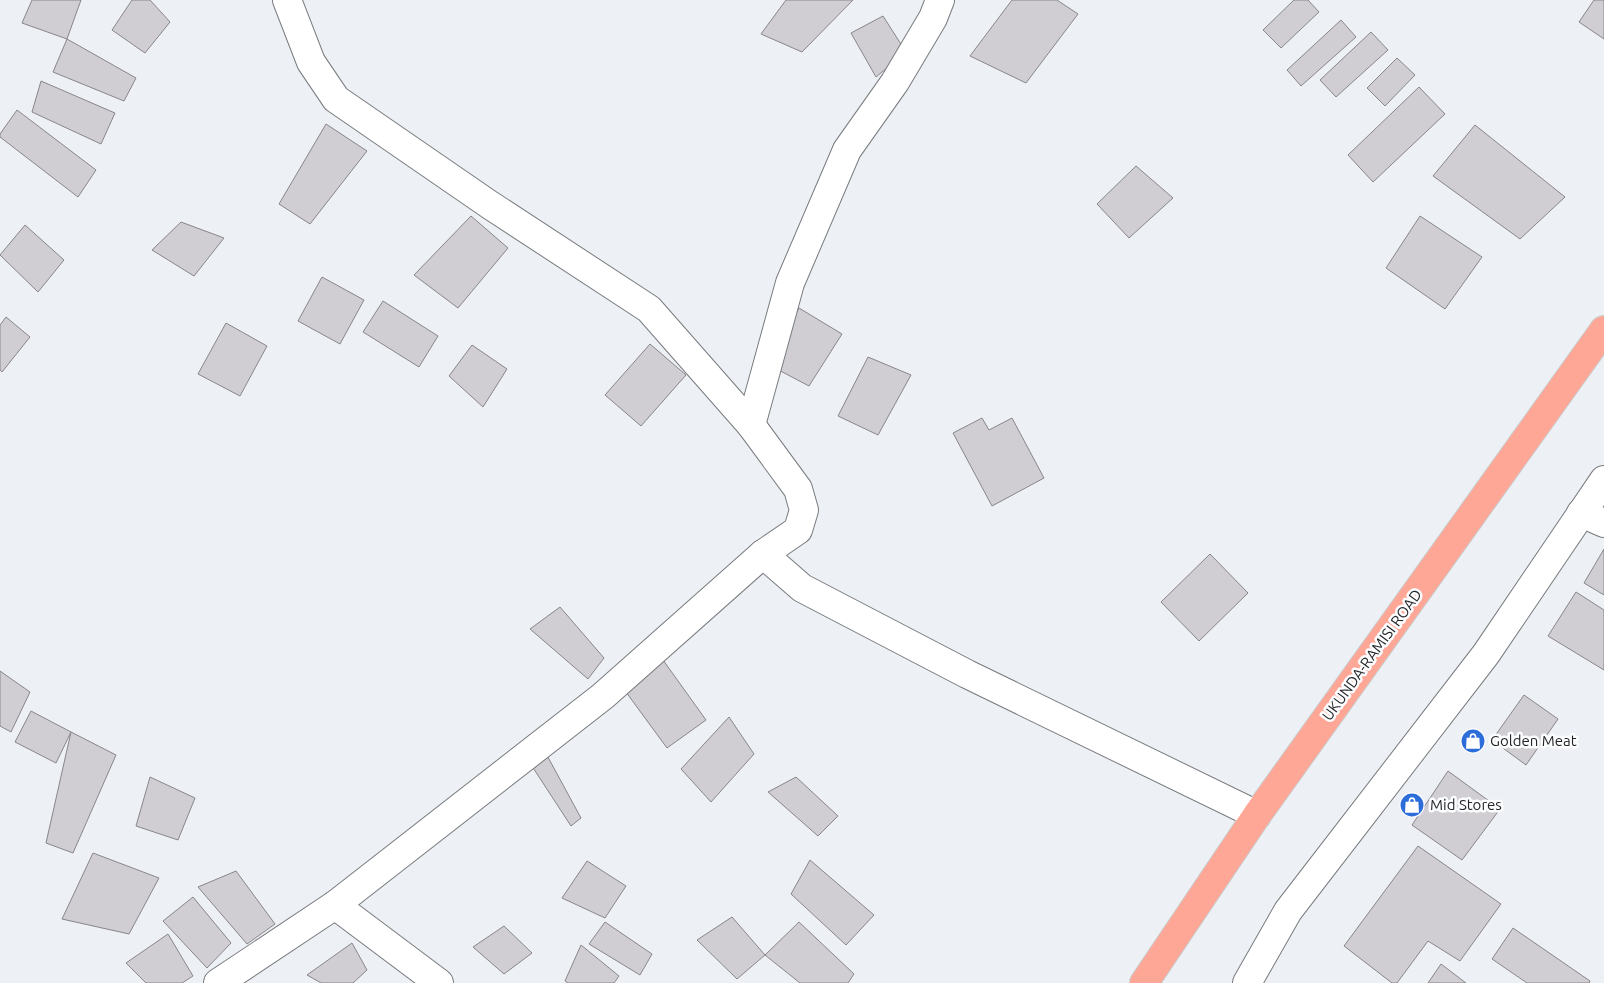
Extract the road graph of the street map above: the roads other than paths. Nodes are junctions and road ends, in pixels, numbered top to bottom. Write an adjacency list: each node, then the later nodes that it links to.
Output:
1 (287, 0): 4 (street)
2 (940, 0): 4 (street)
3 (1604, 330): 8 (highway, UKUNDA-RAMISI ROAD)
4 (751, 425): 7 (street)
5 (1604, 480): 6 (street)
6 (1593, 518): 13 (street)
7 (763, 554): 8 (street); 9 (street)
8 (1257, 815): 12 (highway, UKUNDA-RAMISI ROAD)
9 (335, 905): 10 (street); 11 (street)
10 (218, 983)
11 (439, 983)
12 (1144, 983)
13 (1247, 983)

